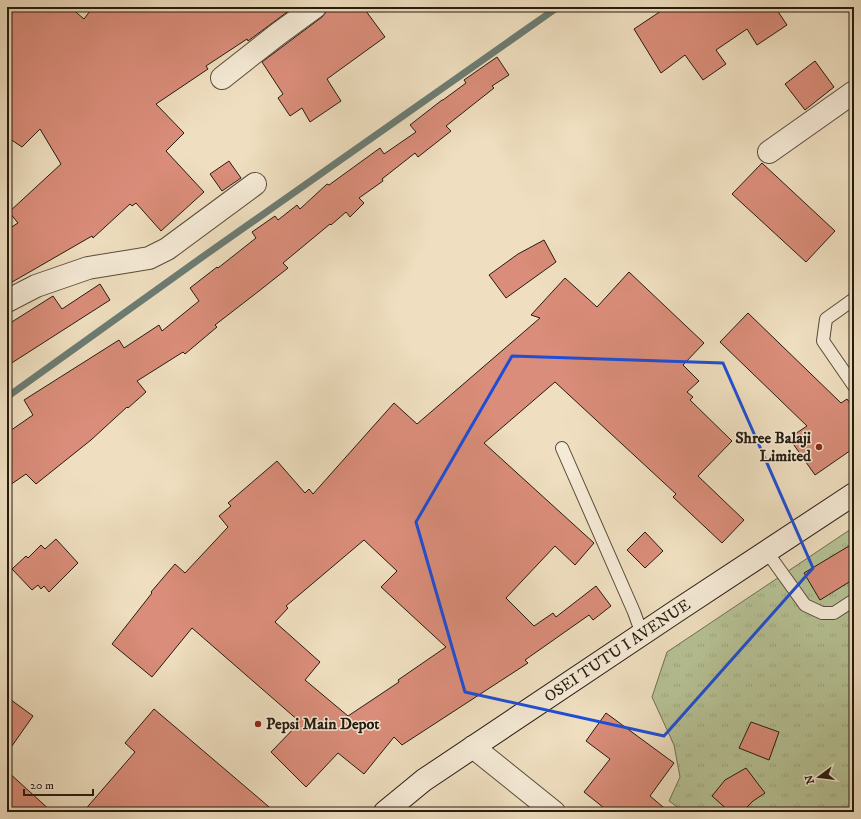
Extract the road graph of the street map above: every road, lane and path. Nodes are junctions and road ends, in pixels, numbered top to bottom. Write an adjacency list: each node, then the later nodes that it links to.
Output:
1 (315, 7): 2 (street)
2 (222, 78)
3 (854, 92): 4 (street)
4 (769, 152)
5 (256, 184): 7 (street)
6 (854, 299): 8 (lane)
7 (7, 301)
8 (854, 386)
9 (562, 448): 13 (lane)
10 (854, 494): 11 (street, OSEI TUTU I AVENUE)
11 (767, 552): 12 (lane); 13 (street, OSEI TUTU I AVENUE)
12 (854, 600)
13 (642, 634): 14 (street, OSEI TUTU I AVENUE)
14 (473, 747): 15 (street, OSEI TUTU I AVENUE); 16 (street)
15 (385, 812)
16 (554, 812)

